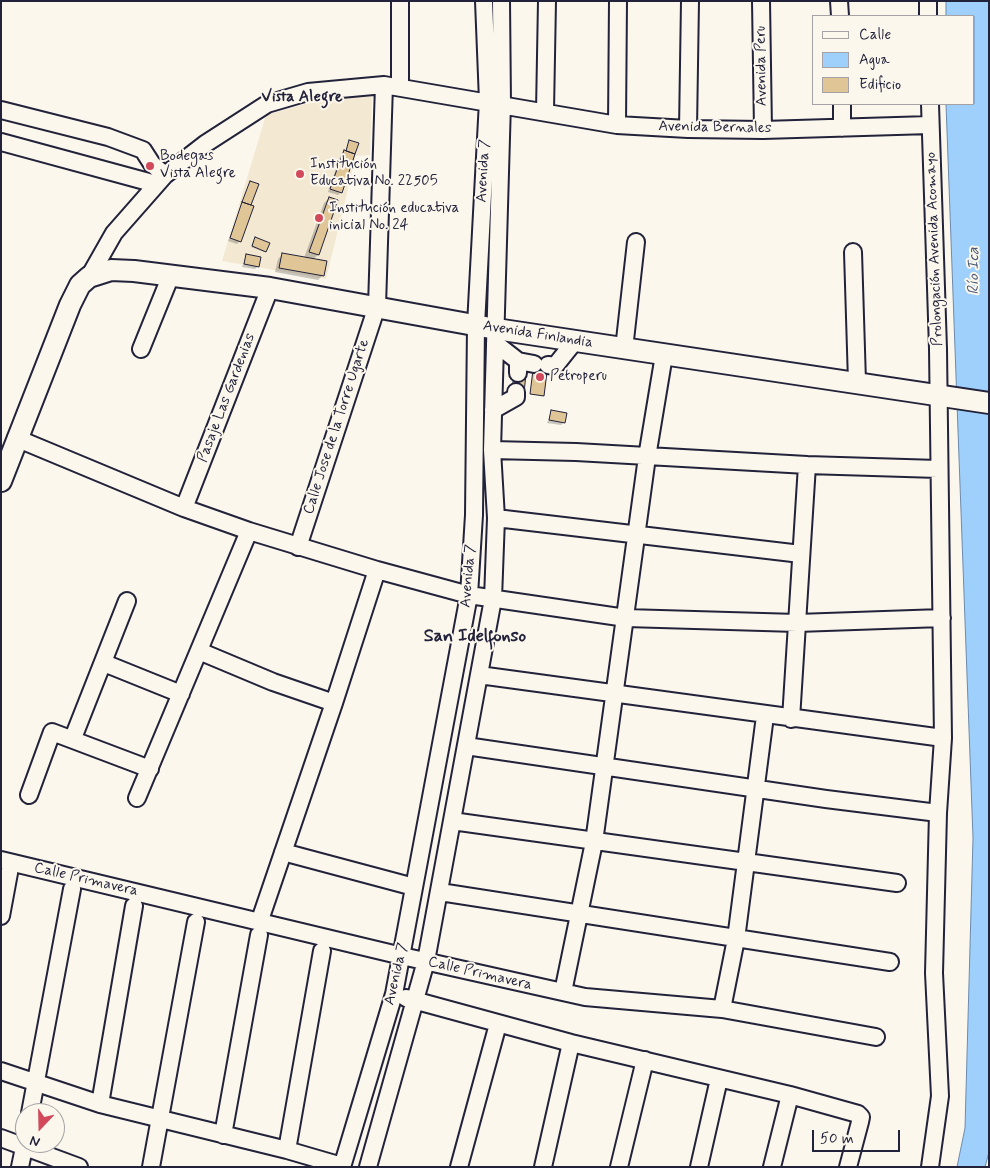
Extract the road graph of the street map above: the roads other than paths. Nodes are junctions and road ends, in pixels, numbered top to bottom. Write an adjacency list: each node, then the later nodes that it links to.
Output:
1 (400, 1): 12 (street, Calle Jose de la Torre Ugarte)
2 (484, 1): 13 (street, Avenida 7)
3 (501, 1): 13 (street, Avenida 7)
4 (547, 1): 17 (street)
5 (618, 1): 18 (street)
6 (690, 1): 21 (street)
7 (761, 1): 22 (street, Avenida Peru)
8 (840, 1): 10 (street)
9 (928, 1): 11 (street)
10 (840, 15)
11 (928, 15)
12 (392, 86): 13 (street, Avenida Bernales); 24 (street, Avenida Bernales); 30 (street, Calle Jose de la Torre Ugarte)
13 (495, 102): 17 (street, Avenida Bernales); 31 (street, Avenida 7); 32 (street, Avenida 7)
14 (842, 105): 20 (street)
15 (930, 105): 19 (street, Prolongación Avenida Acomayo)
16 (1, 110): 24 (street)
17 (546, 111): 18 (street, Avenida Bernales)
18 (617, 125): 21 (street, Avenida Bernales)
19 (930, 125): 20 (street, Avenida Bernales); 39 (street, Prolongación Avenida Acomayo)
20 (842, 128): 22 (street, Avenida Bernales)
21 (688, 129): 22 (street, Avenida Bernales)
22 (763, 130)
23 (1, 142): 24 (street)
24 (161, 180): 28 (street, Avenida Bernales)
25 (636, 242): 35 (street)
26 (853, 252): 37 (street)
27 (171, 275): 28 (main road, Avenida Finlandia); 29 (main road, Avenida Finlandia); 34 (street)
28 (89, 277): 42 (main road)
29 (270, 288): 30 (main road, Avenida Finlandia); 48 (street, Pasaje Las Gardenias)
30 (377, 306): 31 (main road, Avenida Finlandia); 52 (street, Calle Jose de la Torre Ugarte)
31 (476, 325): 32 (main road, Avenida Finlandia); 55 (street, Avenida 7)
32 (496, 336): 33 (main road, Avenida Finlandia); 33 (street); 41 (street, Avenida 7)
33 (575, 341): 35 (main road, Avenida Finlandia)
34 (141, 349)
35 (624, 349): 36 (main road, Avenida Finlandia)
36 (664, 355): 37 (main road, Avenida Finlandia); 44 (street)
37 (857, 382): 39 (main road, Avenida Finlandia)
38 (516, 392): 41 (street)
39 (944, 395): 40 (main road, Avenida Finlandia); 46 (street, Prolongación Avenida Acomayo)
40 (989, 403)
41 (493, 410): 43 (street, Avenida 7)
42 (16, 438): 47 (main road); 48 (street)
43 (492, 450): 44 (street); 49 (street, Avenida 7)
44 (647, 456): 45 (street); 51 (street)
45 (807, 465): 46 (street); 53 (street)
46 (938, 468): 59 (street, Prolongación Avenida Acomayo)
47 (1, 481)
48 (184, 508): 50 (street)
49 (496, 518): 51 (street); 56 (street, Avenida 7)
50 (249, 531): 52 (street); 61 (street)
51 (636, 534): 53 (street); 58 (street)
52 (298, 547): 54 (street)
53 (801, 554): 60 (street)
54 (377, 570): 55 (street); 66 (street)
55 (469, 595): 56 (street); 84 (street, Avenida 7)
56 (493, 599): 58 (street); 63 (street, Avenida 7)
57 (127, 601): 62 (street)
58 (626, 618): 60 (street); 65 (street)
59 (942, 618): 60 (street); 70 (street, Prolongación Avenida Acomayo)
60 (797, 623): 68 (street)
61 (199, 651): 64 (street); 66 (street)
62 (104, 663): 64 (street); 69 (street)
63 (479, 675): 65 (street); 71 (street, Avenida 7)
64 (181, 694): 73 (street)
65 (615, 694): 67 (street); 72 (street)
66 (334, 703): 80 (street)
67 (765, 716): 68 (street); 74 (street)
68 (791, 719): 70 (street)
69 (73, 738): 73 (street); 75 (street)
70 (943, 738): 77 (street, Prolongación Avenida Acomayo)
71 (466, 746): 72 (street); 78 (street, Avenida 7)
72 (605, 766): 74 (street); 79 (street)
73 (150, 769): 76 (street)
74 (756, 788): 77 (street); 81 (street)
75 (29, 795)
76 (137, 798)
77 (938, 813): 129 (street, Prolongación Avenida Acomayo)
78 (452, 821): 79 (street); 86 (street, Avenida 7)
79 (594, 842): 81 (street); 88 (street)
80 (283, 852): 84 (street); 91 (street)
81 (746, 862): 83 (street); 92 (street)
82 (5, 866): 89 (street); 91 (street, Calle Primavera)
83 (897, 883)
84 (414, 887): 94 (street, Avenida 7)
85 (72, 888): 107 (street)
86 (440, 892): 88 (street); 95 (street, Avenida 7)
87 (134, 906): 110 (street)
88 (581, 913): 92 (street); 97 (street)
89 (1, 916)
90 (196, 922): 111 (street)
91 (259, 928): 94 (street, Calle Primavera); 112 (street)
92 (736, 939): 96 (street); 100 (street)
93 (322, 951): 115 (street)
94 (402, 956): 95 (street, Calle Primavera); 98 (street, Avenida 7)
95 (426, 961): 97 (street, Calle Primavera); 99 (street, Avenida 7)
96 (890, 962)
97 (563, 992): 100 (street, Calle Primavera)
98 (394, 994): 99 (street); 118 (street, Avenida 7)
99 (415, 1001): 101 (street); 122 (street, Avenida 7)
100 (722, 1009): 102 (street, Calle Primavera)
101 (498, 1024): 103 (street); 123 (street)
102 (876, 1037)
103 (571, 1043): 104 (street); 124 (street)
104 (646, 1060): 106 (street); 125 (street)
105 (1, 1070): 107 (street)
106 (719, 1079): 108 (street); 126 (street)
107 (35, 1084): 109 (street); 110 (street)
108 (790, 1095): 127 (street); 128 (street)
109 (32, 1103)
110 (100, 1104): 111 (street)
111 (160, 1120): 112 (street); 121 (street)
112 (223, 1135): 115 (street)
113 (1, 1138): 114 (street)
114 (15, 1142)
115 (287, 1150): 118 (street)
116 (23, 1153): 119 (street)
117 (44, 1153): 120 (street)
118 (342, 1166)
119 (20, 1167)
120 (78, 1167)
121 (151, 1167)
122 (368, 1167)
123 (459, 1167)
124 (543, 1167)
125 (620, 1167)
126 (699, 1167)
127 (772, 1167)
128 (848, 1167)
129 (930, 1167)

